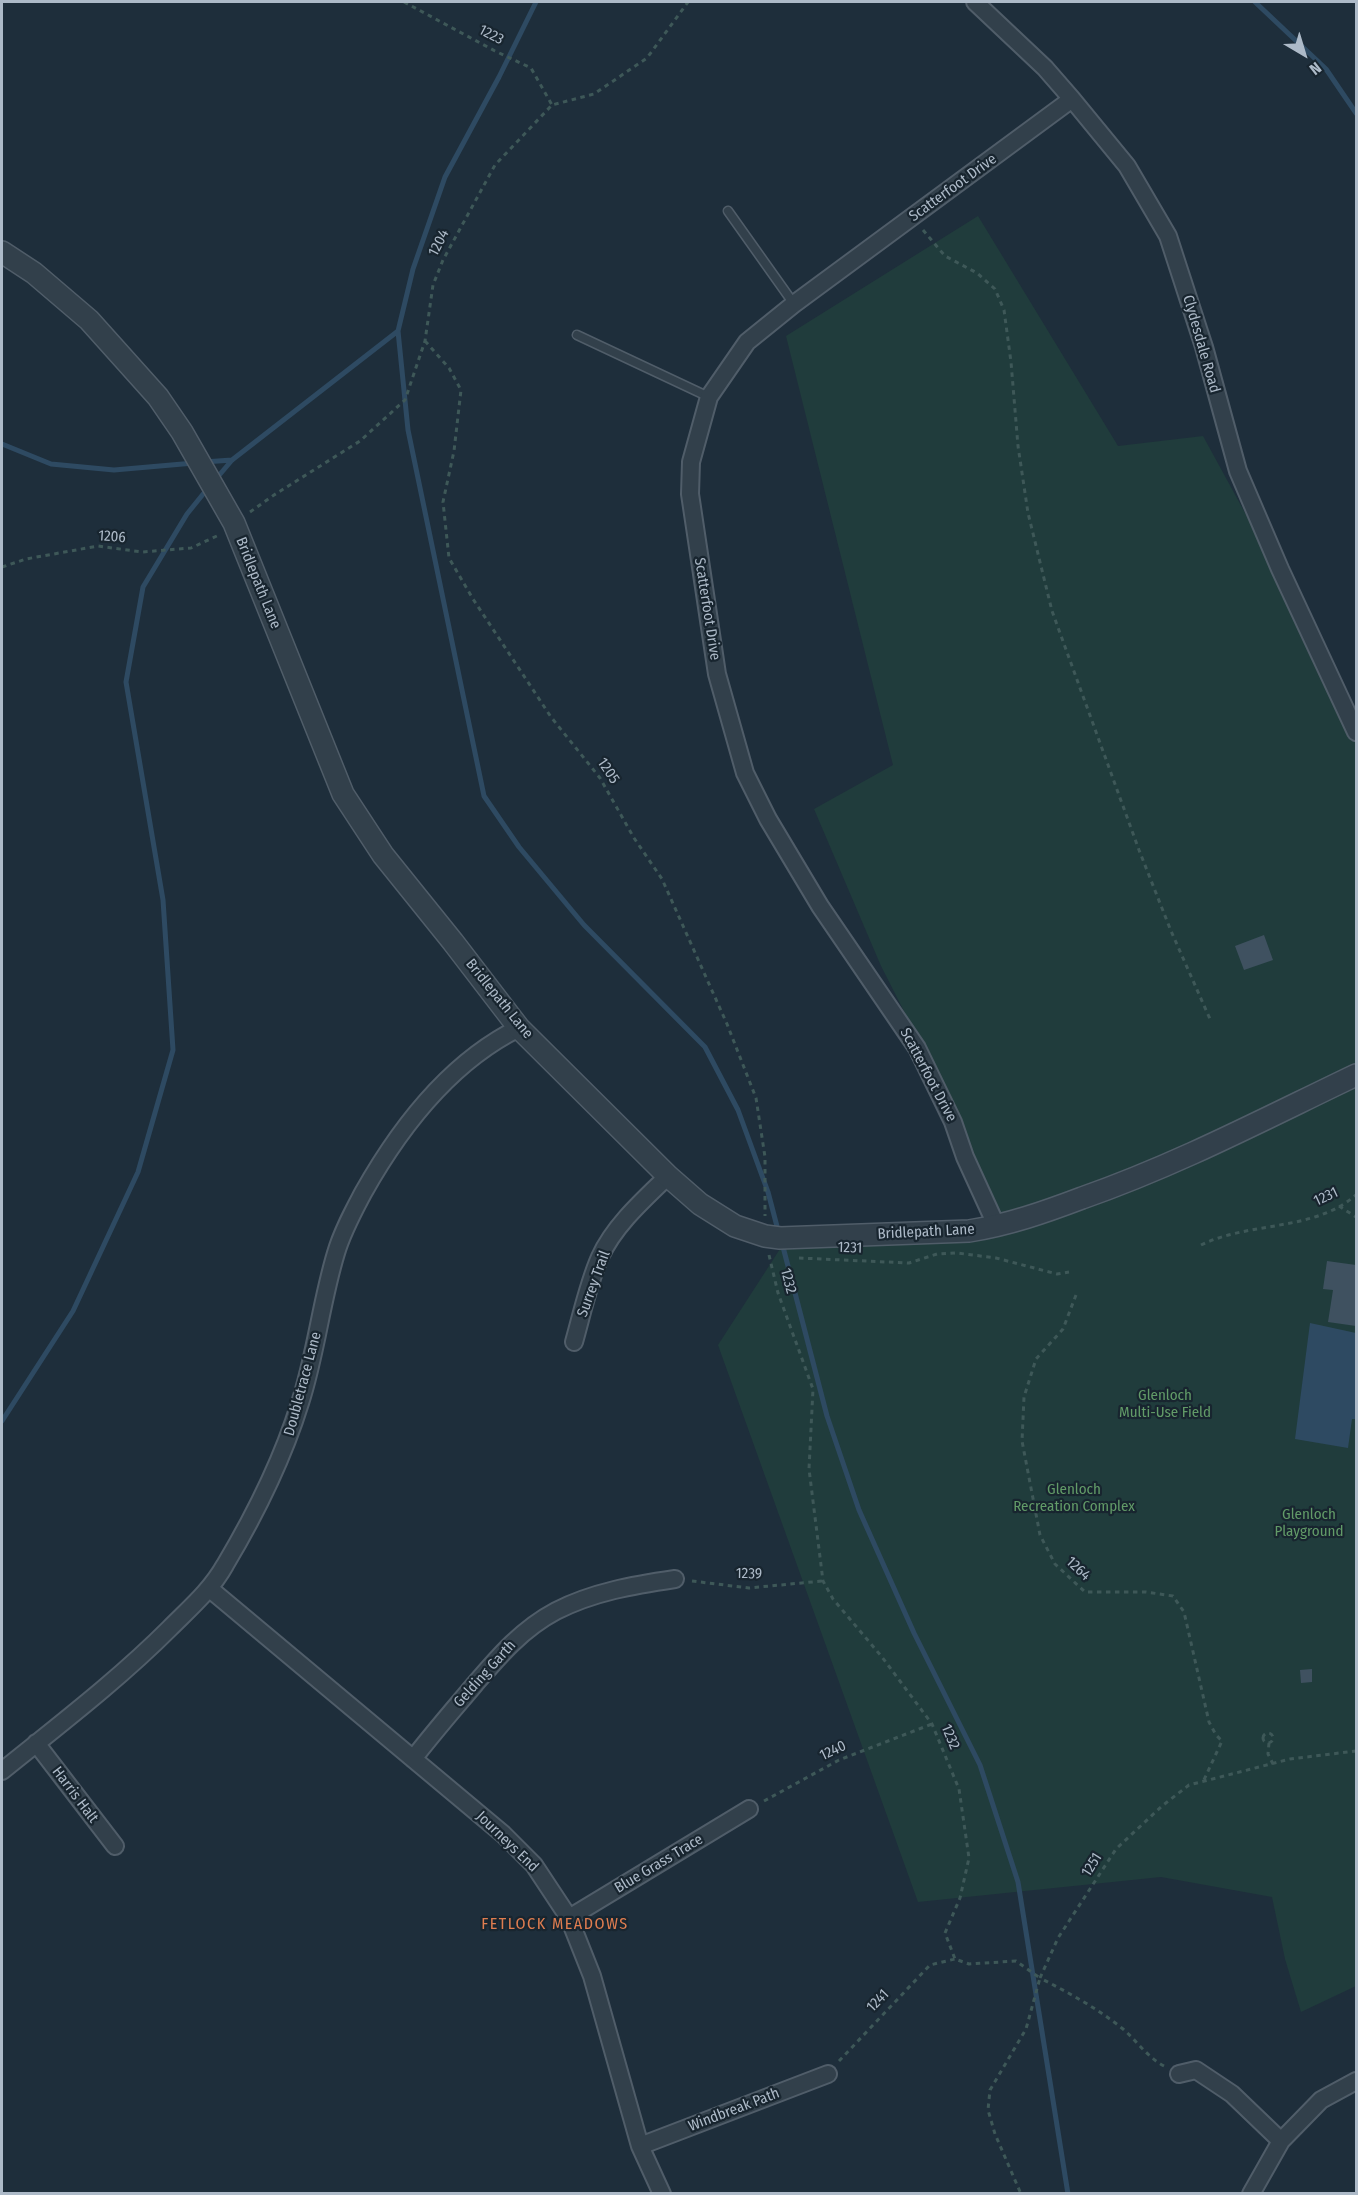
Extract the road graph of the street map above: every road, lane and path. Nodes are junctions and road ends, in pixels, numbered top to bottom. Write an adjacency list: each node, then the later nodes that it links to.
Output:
1 (404, 2): 5 (path, 1223)
2 (688, 2): 5 (path)
3 (975, 2): 4 (street, Clydesdale Road)
4 (1072, 99): 7 (street, Scatterfoot Drive); 16 (street, Clydesdale Road)
5 (552, 105): 11 (path, 1204)
6 (728, 211): 9 (lane)
7 (909, 220): 9 (street, Scatterfoot Drive); 17 (path)
8 (2, 252): 18 (street, Bridlepath Lane)
9 (794, 304): 12 (street, Scatterfoot Drive)
10 (578, 335): 12 (lane)
11 (425, 341): 13 (path, 1204); 25 (path, 1205)
12 (709, 397): 24 (street, Scatterfoot Drive)
13 (246, 515)
14 (220, 534): 15 (path, 1206)
15 (2, 567)
16 (1356, 732)
17 (1210, 1019)
18 (519, 1028): 20 (street, Bridlepath Lane); 34 (street, Doubletrace Lane)
19 (1356, 1075): 24 (street, Bridlepath Lane)
20 (668, 1176): 25 (street, Bridlepath Lane); 31 (street, Surrey Trail)
21 (1356, 1195): 22 (path, 1231)
22 (1339, 1206): 23 (path); 26 (path, 1231)
23 (1356, 1217)
24 (997, 1227): 25 (street, Bridlepath Lane)
25 (779, 1242): 27 (path, 1232); 27 (path)
26 (1201, 1245)
27 (770, 1257): 33 (path, 1232)
28 (798, 1258): 29 (path, 1231)
29 (1069, 1272)
30 (1076, 1295): 42 (path, 1264)
31 (574, 1342)
32 (675, 1579): 33 (path, 1239); 39 (street, Gelding Garth)
33 (823, 1581): 35 (path, 1232)
34 (210, 1589): 37 (street, Doubletrace Lane); 39 (street, Journeys End)
35 (932, 1724): 43 (path, 1240); 46 (path, 1232)
36 (1269, 1742): 40 (path)
37 (36, 1743): 41 (street, Doubletrace Lane); 44 (street, Harris Halt)
38 (1356, 1752): 40 (path, 1251)
39 (413, 1759): 45 (street, Journeys End)
40 (1273, 1764): 42 (path, 1251)
41 (2, 1771)
42 (1203, 1782): 47 (path, 1251)
43 (749, 1809): 45 (street, Blue Grass Trace)
44 (115, 1846)
45 (568, 1918): 52 (street, Journeys End)
46 (955, 1959): 47 (path); 48 (path, 1241)
47 (1040, 1978): 49 (path); 54 (path)
48 (828, 2074): 52 (street, Windbreak Path)
49 (1179, 2074): 51 (street)
50 (1356, 2081): 51 (street)
51 (1281, 2141): 55 (street)
52 (640, 2146): 53 (street, Journeys End)
53 (662, 2193)
54 (1021, 2193)
55 (1251, 2193)

